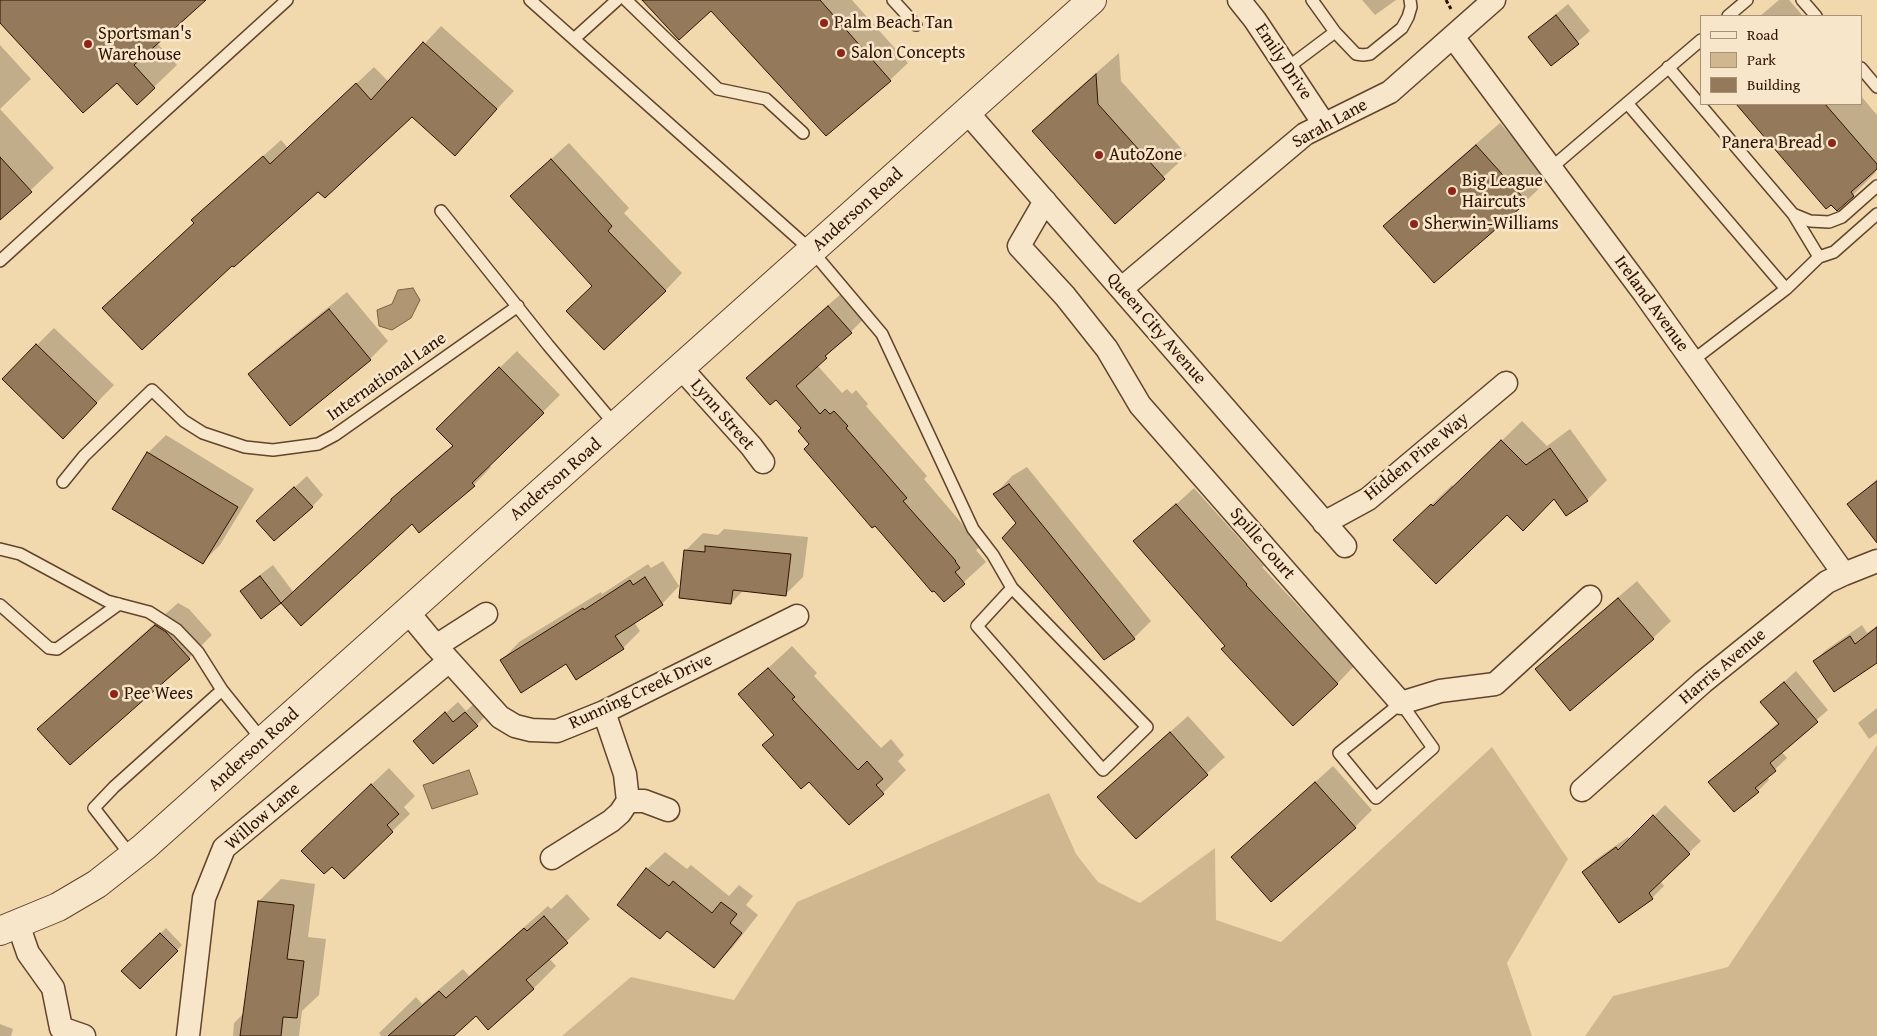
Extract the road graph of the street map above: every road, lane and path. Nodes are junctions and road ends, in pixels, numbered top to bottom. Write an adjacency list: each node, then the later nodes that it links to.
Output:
1 (287, 0): 38 (lane)
2 (530, 0): 18 (lane)
3 (616, 0): 18 (lane)
4 (626, 0): 29 (lane)
5 (893, 0): 15 (lane)
6 (1092, 0): 27 (street, Anderson Road)
7 (1239, 0): 21 (street, Emily Drive)
8 (1312, 0): 16 (lane)
9 (1410, 0): 16 (lane)
10 (1494, 0): 17 (street, Sarah Lane)
11 (1747, 0): 13 (lane)
12 (1802, 0): 14 (lane)
13 (1729, 15)
14 (1815, 15)
15 (916, 25)
16 (1335, 32): 21 (lane)
17 (1453, 37): 28 (street, Sarah Lane); 30 (street, Ireland Avenue)
18 (575, 38): 36 (lane)
19 (1700, 41): 20 (lane)
20 (1668, 67): 24 (lane); 25 (lane)
21 (1287, 68): 28 (street, Emily Drive)
22 (1862, 69): 23 (lane)
23 (1877, 87)
24 (1627, 103): 30 (lane); 40 (lane)
25 (1700, 105)
26 (1700, 105): 34 (lane)
27 (967, 112): 32 (street, Queen City Avenue); 36 (street, Anderson Road)
28 (1324, 124): 39 (street, Sarah Lane)
29 (803, 133)
30 (1551, 168): 42 (street, Ireland Avenue)
31 (1877, 186): 34 (lane)
32 (1045, 201): 39 (street, Queen City Avenue); 62 (street, Spille Court)
33 (441, 211): 41 (lane)
34 (1793, 214): 37 (lane)
35 (1877, 214): 37 (lane)
36 (812, 251): 43 (street, Anderson Road); 53 (lane)
37 (1819, 257): 40 (lane)
38 (0, 261)
39 (1121, 289): 48 (street, Queen City Avenue)
40 (1786, 289): 42 (lane)
41 (518, 306): 45 (lane); 47 (lane, International Lane)
42 (1692, 361): 52 (street, Ireland Avenue)
43 (681, 368): 45 (street, Anderson Road); 46 (street, Lynn Street)
44 (1506, 384): 48 (street, Hidden Pine Way)
45 (617, 427): 57 (street, Anderson Road)
46 (763, 462)
47 (63, 482)
48 (1324, 523): 49 (street, Queen City Avenue)
49 (1344, 546)
50 (0, 549): 55 (lane)
51 (1877, 562): 52 (street, Harris Avenue)
52 (1844, 574): 65 (street, Harris Avenue)
53 (1012, 588): 53 (lane)
54 (1590, 597): 62 (street)
55 (119, 604): 56 (lane); 61 (lane)
56 (0, 605)
57 (407, 611): 60 (street, Running Creek Drive); 64 (street, Anderson Road)
58 (486, 614): 60 (street, Willow Lane)
59 (797, 616): 63 (street, Running Creek Drive)
60 (442, 654): 63 (street, Running Creek Drive); 72 (street, Willow Lane)
61 (222, 690): 64 (lane); 68 (lane)
62 (1401, 703): 62 (lane)
63 (604, 712): 66 (street)
64 (263, 741): 68 (street, Anderson Road)
65 (1582, 790)
66 (628, 801): 67 (street); 69 (street)
67 (668, 810)
68 (132, 857): 70 (street, Anderson Road)
69 (552, 858)
70 (9, 928): 71 (street)
71 (84, 1036)
72 (188, 1036)

